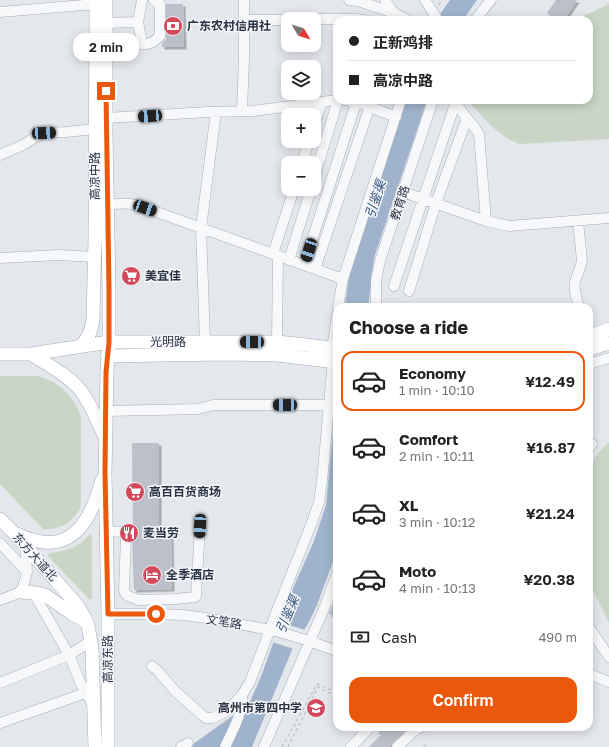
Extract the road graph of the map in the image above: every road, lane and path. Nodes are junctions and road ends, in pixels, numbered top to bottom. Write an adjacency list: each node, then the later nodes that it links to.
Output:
1 (142, 0): 20 (street)
2 (154, 0): 20 (street)
3 (244, 0): 18 (street)
4 (349, 0): 9 (street)
5 (385, 0): 11 (street)
6 (425, 0): 14 (street)
7 (491, 0): 15 (street)
8 (99, 1): 10 (street); 21 (main road, 高凉中路); 37 (main road, 高凉中路)
9 (366, 2): 11 (street); 12 (street)
10 (0, 12)
11 (394, 13): 13 (street)
12 (361, 16)
13 (400, 16)
14 (433, 16)
15 (478, 16)
16 (321, 19): 17 (street)
17 (333, 19)
18 (244, 20): 19 (street); 32 (street)
19 (281, 20)
20 (138, 22): 21 (street)
21 (105, 23): 35 (main road, 高凉中路)
22 (333, 101): 23 (street)
23 (322, 102): 31 (street); 32 (street)
24 (337, 104): 39 (street)
25 (356, 104): 56 (street)
26 (371, 104): 34 (street); 57 (street)
27 (400, 104): 34 (street)
28 (432, 104): 40 (street, 教育路)
29 (454, 104): 43 (street)
30 (457, 104): 36 (street)
31 (320, 108)
32 (242, 111): 33 (street)
33 (216, 112): 35 (street); 49 (street)
34 (396, 117): 58 (street)
35 (106, 118): 45 (main road, 高凉中路)
36 (467, 118): 44 (street); 47 (street)
37 (95, 129): 38 (street); 51 (main road, 高凉中路)
38 (0, 155)
39 (321, 156)
40 (403, 192): 43 (street); 62 (street, 教育路)
41 (292, 196): 52 (street)
42 (309, 196): 55 (street)
43 (423, 199): 44 (street); 59 (street)
44 (436, 203): 47 (street); 60 (street)
45 (108, 206): 49 (street); 50 (main road, 高凉中路)
46 (609, 218): 48 (street)
47 (486, 221): 48 (street)
48 (578, 221): 63 (street)
49 (200, 228): 52 (street); 68 (street)
50 (108, 236): 51 (main road); 66 (main road, 高凉中路)
51 (95, 237): 53 (main road, 高凉中路)
52 (275, 255): 55 (street); 69 (street)
53 (94, 257): 54 (street); 71 (main road, 高凉中路)
54 (0, 258)
55 (289, 260): 56 (street)
56 (304, 265): 57 (street)
57 (315, 269): 58 (street)
58 (343, 278): 61 (street)
59 (394, 286)
60 (409, 291)
61 (339, 303)
62 (376, 303)
63 (578, 303)
64 (609, 330): 65 (main road)
65 (593, 335)
66 (109, 342): 67 (main road, 光明路); 71 (main road, 光明路); 78 (main road, 高凉中路)
67 (169, 342): 68 (main road, 光明路); 76 (main road)
68 (205, 342): 69 (main road, 光明路)
69 (277, 342): 75 (main road, 光明路)
70 (609, 343): 72 (main road)
71 (80, 347): 74 (main road, 光明路)
72 (593, 348)
73 (0, 354): 74 (main road, 光明路)
74 (31, 354): 84 (main road)
75 (333, 354)
76 (168, 355): 77 (main road, 光明路); 78 (main road, 光明路)
77 (333, 355)
78 (107, 356): 83 (main road, 高凉东路)
79 (609, 358): 80 (street)
80 (593, 363)
81 (333, 372): 82 (street)
82 (329, 405): 83 (street); 99 (street)
83 (106, 411): 84 (main road, 高凉东路)
84 (105, 436): 85 (main road, 高凉东路)
85 (105, 472): 88 (main road, 高凉东路); 89 (main road)
86 (0, 519): 89 (main road, 东方大道北)
87 (200, 526): 88 (street)
88 (106, 531): 97 (main road, 高凉东路)
89 (14, 533): 91 (main road, 东方大道北)
90 (0, 543): 92 (street)
91 (25, 546): 92 (street); 95 (main road, 东方大道北)
92 (27, 572): 94 (street)
93 (333, 584): 101 (street)
94 (27, 592): 96 (street); 98 (main road); 104 (street)
95 (70, 596): 98 (main road, 高凉东路)
96 (0, 600)
97 (108, 614): 99 (street, 文笔路); 122 (main road, 高凉东路)
98 (86, 622): 102 (main road, 高凉东路)
99 (273, 630): 101 (street, 文笔路); 112 (street)
100 (593, 633): 105 (street)
101 (307, 640): 103 (street, 文笔路); 120 (street)
102 (91, 641): 104 (street); 110 (main road, 高凉东路)
103 (333, 649)
104 (69, 655): 108 (street); 110 (street)
105 (609, 657)
106 (152, 666): 112 (street)
107 (593, 676): 109 (street)
108 (0, 681)
109 (609, 682)
110 (89, 691): 114 (street); 121 (main road, 高凉东路)
111 (333, 691): 124 (path)
112 (242, 695): 123 (street)
113 (333, 695): 125 (path)
114 (0, 723)
115 (366, 731): 126 (street)
116 (392, 731): 118 (path)
117 (414, 731): 118 (street)
118 (400, 744)
119 (427, 744): 127 (path)
120 (266, 746)
121 (95, 747)
122 (108, 747)
123 (226, 747)
124 (282, 747)
125 (288, 747)
126 (351, 747)
127 (424, 747)

